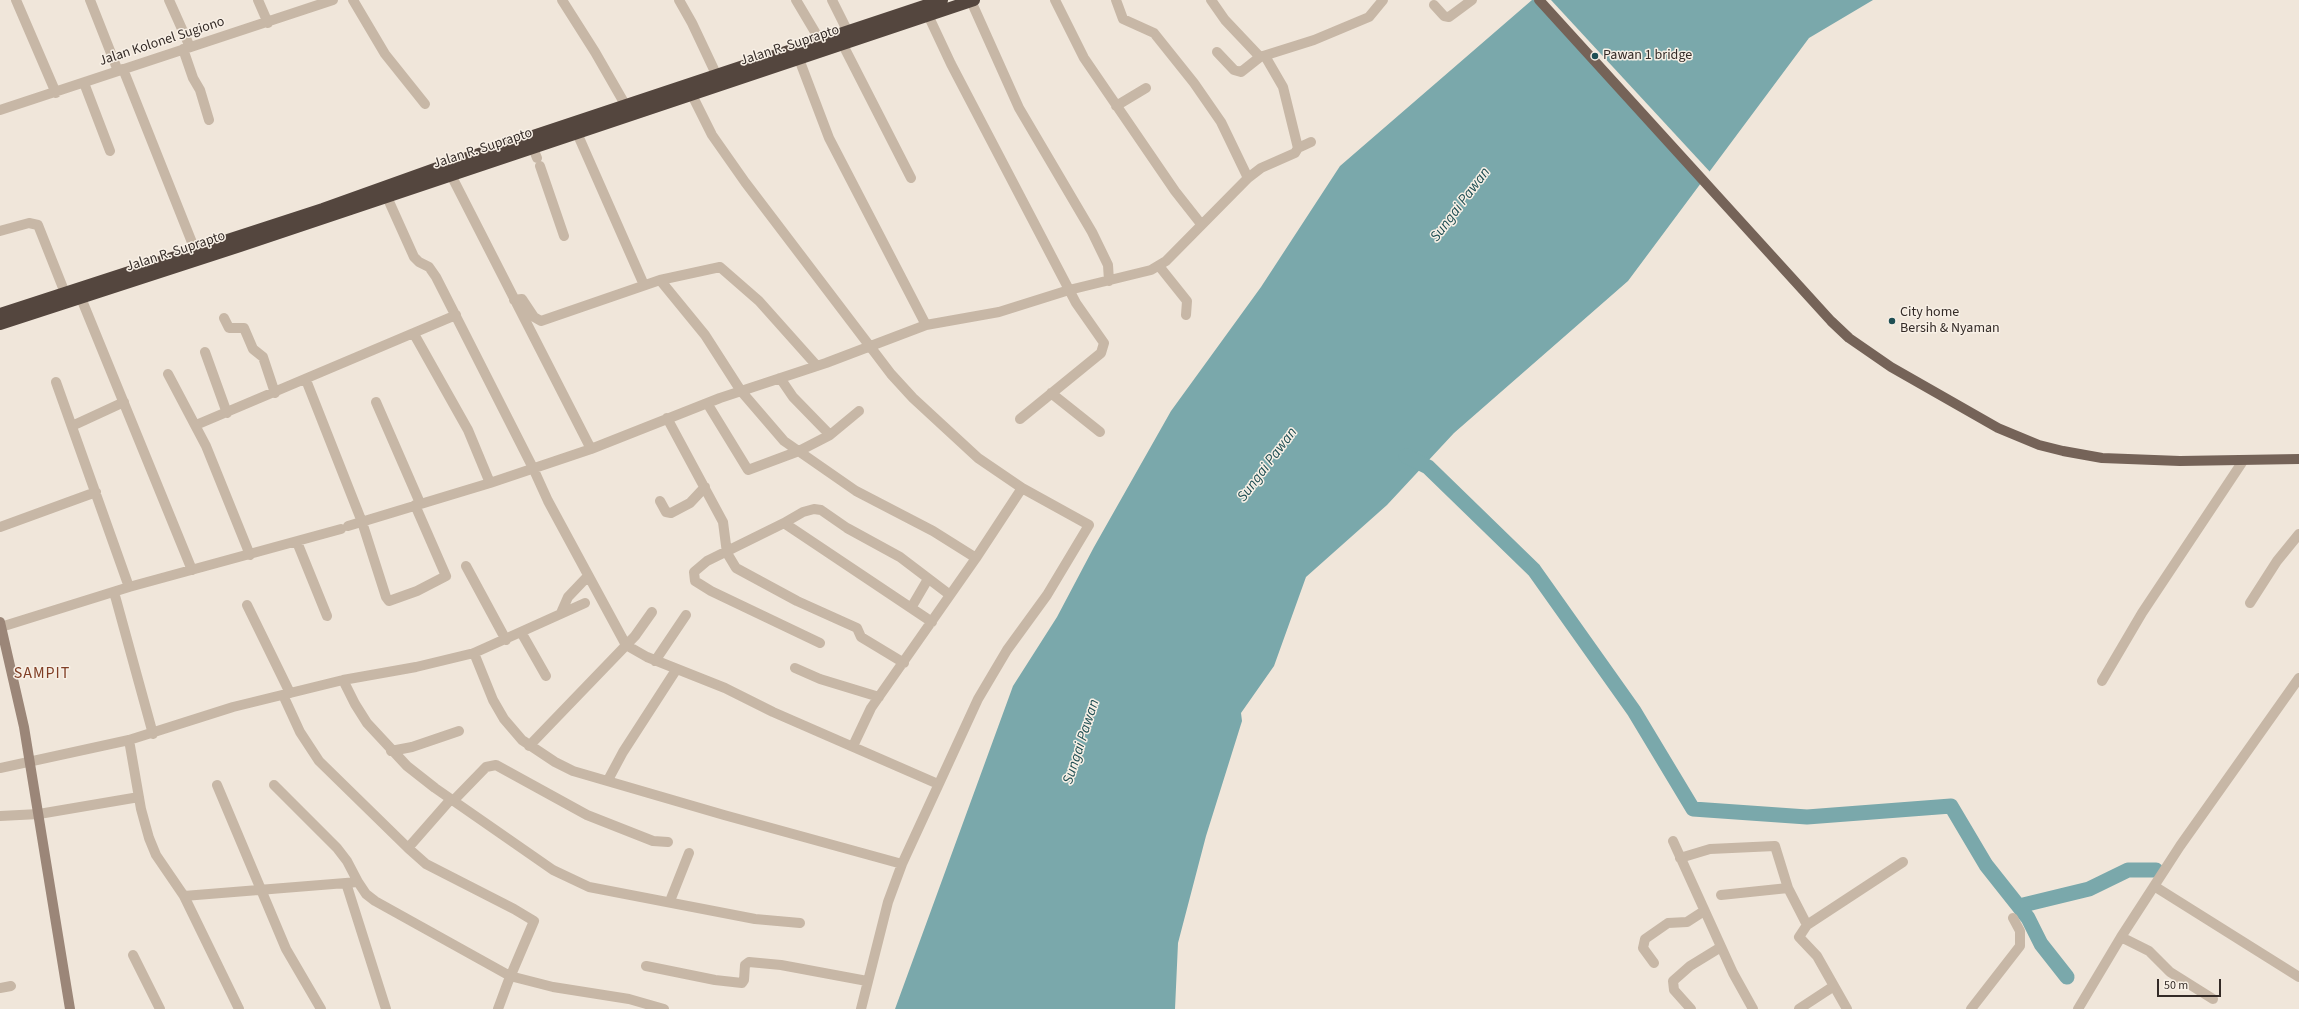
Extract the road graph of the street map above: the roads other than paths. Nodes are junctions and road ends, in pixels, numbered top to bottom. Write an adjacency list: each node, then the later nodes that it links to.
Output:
1 (16, 0): 34 (street)
2 (90, 0): 30 (street)
3 (168, 0): 26 (street)
4 (258, 0): 22 (street)
5 (333, 0): 19 (street, Jalan Kolonel Sugiono)
6 (353, 0): 36 (street)
7 (562, 0): 37 (street)
8 (679, 0): 31 (street)
9 (796, 0): 24 (street)
10 (832, 0): 23 (street)
11 (942, 0): 23 (highway, Jalan R. Suprapto)
12 (1055, 0): 38 (street)
13 (1116, 0): 49 (street)
14 (1211, 0): 28 (street)
15 (1383, 0): 28 (street)
16 (1472, 0): 20 (street)
17 (1539, 0): 95 (main road)
18 (973, 1): 21 (highway, Jalan R. Suprapto); 58 (street)
19 (311, 4): 22 (street, Jalan Kolonel Sugiono)
20 (1434, 5)
21 (928, 15): 23 (highway, Jalan R. Suprapto); 60 (street)
22 (268, 23): 26 (street, Jalan Kolonel Sugiono)
23 (856, 33): 24 (highway, Jalan R. Suprapto); 25 (highway, Jalan R. Suprapto)
24 (821, 42): 31 (highway, Jalan R. Suprapto)
25 (843, 45): 29 (highway, Jalan R. Suprapto); 48 (street)
26 (186, 48): 30 (street, Jalan Kolonel Sugiono); 40 (street)
27 (1217, 52): 28 (street)
28 (1262, 57): 44 (street)
29 (800, 59): 35 (highway, Jalan R. Suprapto); 69 (street)
30 (121, 70): 32 (street, Jalan Kolonel Sugiono); 54 (street)
31 (717, 76): 37 (highway, Jalan R. Suprapto)
32 (84, 83): 34 (street, Jalan Kolonel Sugiono); 45 (street)
33 (1146, 88): 38 (street)
34 (56, 92): 39 (street, Jalan Kolonel Sugiono)
35 (692, 95): 41 (highway, Jalan R. Suprapto); 71 (street)
36 (424, 104)
37 (626, 106): 42 (highway, Jalan R. Suprapto)
38 (1116, 106): 51 (street)
39 (0, 110)
40 (209, 120)
41 (576, 133): 42 (highway, Jalan R. Suprapto); 59 (street)
42 (555, 135): 46 (highway, Jalan R. Suprapto); 54 (highway, Jalan R. Suprapto)
43 (1311, 142): 44 (street)
44 (1298, 148): 49 (street)
45 (110, 151)
46 (537, 157): 47 (highway, Jalan R. Suprapto); 53 (street)
47 (451, 174): 50 (highway, Jalan R. Suprapto); 63 (street)
48 (911, 178)
49 (1248, 178): 51 (street)
50 (387, 197): 55 (highway, Jalan R. Suprapto); 65 (street)
51 (1201, 224): 56 (street)
52 (0, 231): 61 (street)
53 (564, 236)
54 (195, 250): 55 (highway, Jalan R. Suprapto)
55 (178, 262): 61 (highway, Jalan R. Suprapto); 62 (highway, Jalan R. Suprapto)
56 (1159, 266): 58 (street); 66 (street)
57 (660, 280): 59 (street); 73 (street); 78 (street)
58 (1109, 281): 60 (street)
59 (644, 285): 63 (street)
60 (1069, 290): 69 (street); 80 (street)
61 (65, 293): 64 (highway, Jalan R. Suprapto)
62 (80, 298): 68 (highway, Jalan R. Suprapto); 81 (street)
63 (514, 300): 92 (street)
64 (0, 314)
65 (456, 315): 70 (street); 96 (street)
66 (1186, 315)
67 (224, 318): 79 (street)
68 (0, 324)
69 (926, 325): 71 (street)
70 (414, 334): 76 (street); 97 (street)
71 (870, 346): 73 (street); 99 (street)
72 (205, 352): 85 (street)
73 (817, 366): 75 (street)
74 (168, 374): 88 (street)
75 (780, 378): 78 (street); 91 (street)
76 (306, 380): 79 (street); 103 (street)
77 (56, 382): 89 (street)
78 (741, 391): 83 (street); 93 (street)
79 (275, 393): 85 (street)
80 (1051, 393): 87 (street); 90 (street)
81 (124, 402): 89 (street); 112 (street)
82 (376, 402): 102 (street)
83 (707, 403): 86 (street); 93 (street)
84 (859, 411): 91 (street)
85 (227, 412): 88 (street)
86 (667, 418): 92 (street); 98 (street)
87 (1020, 419)
88 (196, 425): 109 (street)
89 (72, 426): 100 (street)
90 (1100, 432)
91 (830, 435): 93 (street)
92 (591, 449): 96 (street)
93 (799, 451): 110 (street)
94 (2299, 459): 95 (main road)
95 (2243, 461): 140 (street)
96 (533, 468): 97 (street); 113 (street)
97 (490, 483): 102 (street)
98 (705, 487): 101 (street); 108 (street)
99 (1022, 488): 110 (street); 152 (street)
100 (96, 492): 105 (street); 115 (street)
101 (660, 501)
102 (417, 504): 103 (street); 103 (street)
103 (362, 522): 107 (street)
104 (784, 523): 108 (street); 114 (street); 121 (street)
105 (0, 527)
106 (2299, 534): 119 (street)
107 (297, 542): 109 (street); 125 (street)
108 (727, 553): 130 (street); 134 (street)
109 (250, 554): 112 (street)
110 (976, 558): 117 (street)
111 (466, 566): 129 (street)
112 (192, 570): 115 (street)
113 (588, 576): 118 (street); 123 (street)
114 (928, 579): 117 (street); 121 (street)
115 (129, 587): 116 (street)
116 (114, 592): 127 (street); 144 (street)
117 (950, 596): 126 (street)
118 (592, 599): 123 (street); 131 (street)
119 (2250, 603)
120 (247, 605): 141 (street)
121 (911, 608): 126 (street)
122 (652, 612): 131 (street)
123 (561, 613): 128 (street)
124 (686, 615): 133 (street)
125 (327, 616)
126 (932, 622): 134 (street)
127 (1, 624): 149 (street)
128 (521, 632): 129 (street); 137 (street)
129 (506, 640): 132 (street)
130 (820, 643)
131 (626, 645): 133 (street); 146 (street)
132 (474, 653): 139 (street); 146 (street)
133 (655, 661): 136 (street)
134 (904, 663): 142 (street)
135 (795, 668): 142 (street)
136 (676, 670): 147 (street); 151 (street)
137 (546, 676)
138 (2299, 678): 168 (street)
139 (343, 680): 141 (street); 148 (street)
140 (2102, 681)
141 (286, 694): 144 (street); 161 (street)
142 (879, 697): 147 (street)
143 (459, 731): 148 (street)
144 (153, 734): 145 (street)
145 (129, 740): 149 (street); 155 (street)
146 (529, 746): 151 (street)
147 (853, 746): 152 (street)
148 (391, 751): 156 (street)
149 (30, 761): 150 (street); 157 (street)
150 (0, 768)
151 (608, 780): 165 (street)
152 (938, 784): 165 (street)
153 (217, 785): 170 (street)
154 (274, 785): 166 (street)
155 (139, 798): 157 (street); 172 (street)
156 (452, 800): 160 (street); 161 (street); 173 (street)
157 (39, 814): 158 (street); 192 (street)
158 (0, 816)
159 (1673, 841): 163 (street)
160 (668, 842)
161 (408, 848): 183 (street)
162 (689, 853): 173 (street)
163 (1680, 858): 169 (street); 174 (street)
164 (1903, 862): 177 (street)
165 (902, 864): 185 (street)
166 (358, 882): 167 (street); 183 (street)
167 (346, 883): 170 (street); 196 (street)
168 (2154, 886): 178 (street); 184 (street)
169 (1788, 888): 171 (street); 177 (street)
170 (260, 891): 172 (street); 195 (street)
171 (1721, 894)
172 (184, 896): 194 (street)
173 (670, 901): 176 (street)
174 (1704, 911): 179 (street); 181 (street)
175 (2013, 918): 191 (street)
176 (800, 923)
177 (1807, 925): 187 (street)
178 (2121, 937): 189 (street); 203 (street)
179 (1721, 947): 190 (street); 200 (street)
180 (133, 955): 193 (street)
181 (1654, 963)
182 (646, 966): 185 (street)
183 (510, 976): 197 (street); 198 (street)
184 (2299, 977)
185 (866, 981): 199 (street)
186 (11, 986): 188 (street)
187 (1834, 986): 201 (street); 202 (street)
188 (0, 988)
189 (2213, 999)
190 (1750, 1008)
191 (1974, 1008)
192 (70, 1009)
193 (160, 1009)
194 (239, 1009)
195 (321, 1009)
196 (386, 1009)
197 (498, 1009)
198 (664, 1009)
199 (861, 1009)
200 (1691, 1009)
201 (1799, 1009)
202 (1847, 1009)
203 (2078, 1009)

